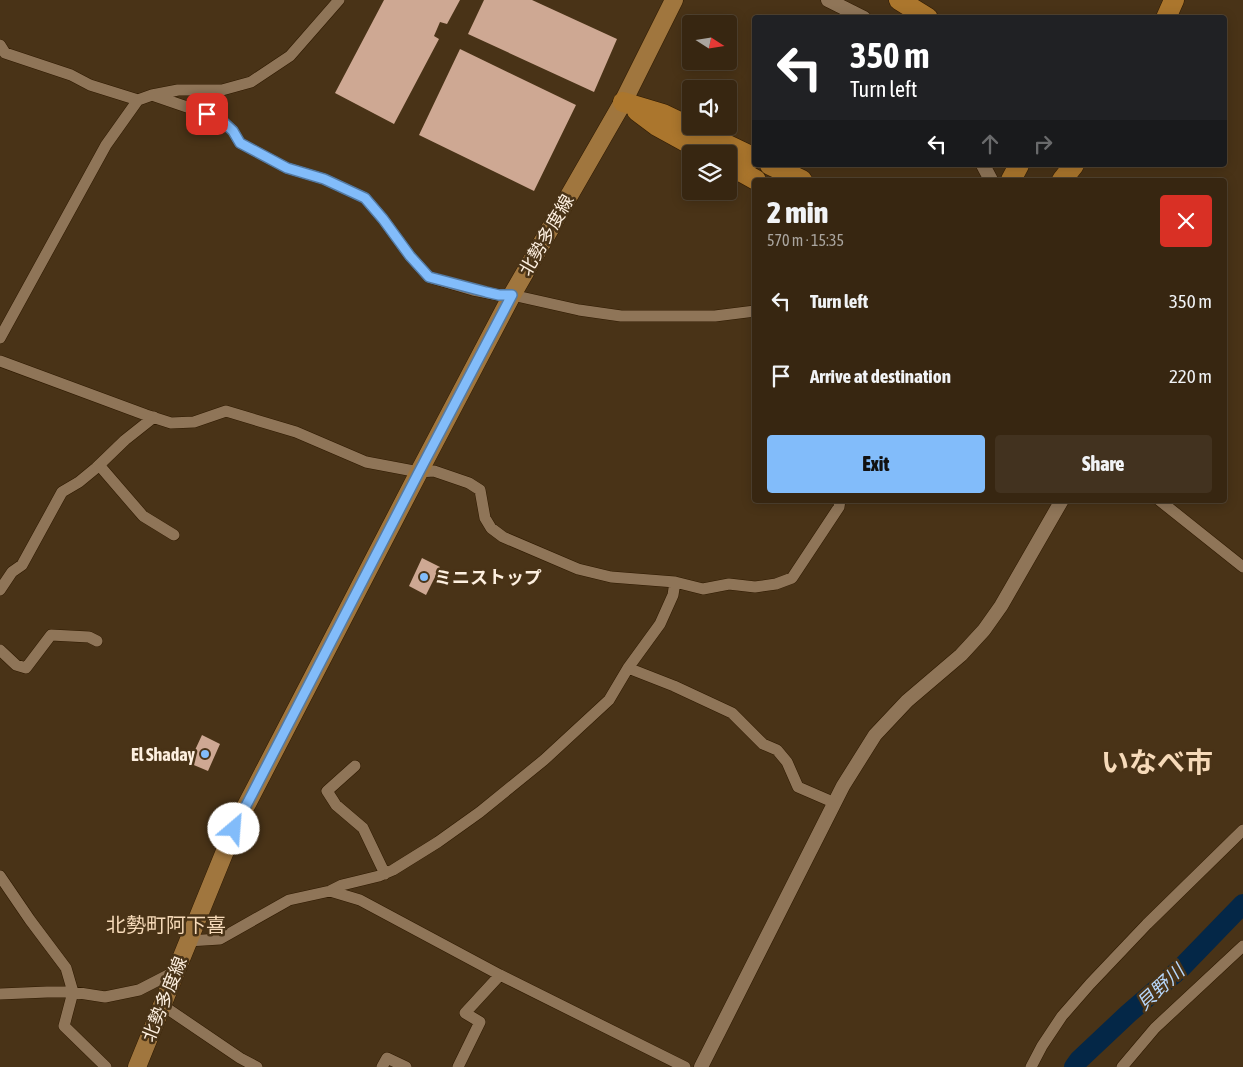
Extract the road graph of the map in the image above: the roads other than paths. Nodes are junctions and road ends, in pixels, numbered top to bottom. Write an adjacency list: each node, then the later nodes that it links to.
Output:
1 (339, 0): 10 (street)
2 (674, 0): 12 (main road, 北勢多度線)
3 (828, 0): 6 (street)
4 (899, 0): 7 (highway)
5 (1174, 0): 8 (highway)
6 (858, 15)
7 (923, 15)
8 (1167, 15)
9 (2, 52): 11 (street)
10 (152, 94): 11 (street); 21 (street)
11 (138, 100): 23 (street)
12 (623, 102): 13 (highway); 14 (highway); 21 (main road, 北勢多度線)
13 (692, 145)
14 (752, 157)
15 (774, 167): 19 (highway)
16 (1072, 167): 20 (highway)
17 (737, 169): 18 (highway)
18 (752, 178)
19 (798, 178)
20 (1064, 178)
21 (512, 295): 22 (street); 27 (main road, 北勢多度線)
22 (752, 311)
23 (0, 338)
24 (0, 361): 25 (street)
25 (154, 417): 26 (street); 27 (street)
26 (99, 465): 31 (street); 34 (street)
27 (419, 472): 33 (street); 44 (main road, 北勢多度線)
28 (840, 503): 33 (street)
29 (1060, 503): 39 (street)
30 (1162, 503): 32 (street)
31 (174, 534)
32 (1243, 567)
33 (675, 582): 37 (street)
34 (0, 590)
35 (97, 641): 36 (street)
36 (0, 650)
37 (628, 668): 39 (street); 41 (street)
38 (355, 766): 41 (street)
39 (835, 802): 58 (street)
40 (1243, 830): 59 (street)
41 (385, 874): 43 (street)
42 (0, 876): 48 (street)
43 (330, 891): 44 (street); 47 (street)
44 (188, 941): 46 (main road, 北勢多度線)
45 (1243, 946): 60 (street)
46 (176, 971): 48 (street); 50 (main road, 北勢多度線)
47 (500, 975): 56 (street); 57 (street)
48 (72, 992): 49 (street); 51 (street)
49 (0, 994)
50 (162, 1005): 52 (main road, 北勢多度線); 53 (street)
51 (106, 1067)
52 (137, 1067)
53 (257, 1067)
54 (382, 1067): 55 (street)
55 (406, 1067)
56 (458, 1067)
57 (685, 1067)
58 (701, 1067)
59 (1031, 1067)
60 (1122, 1067)

